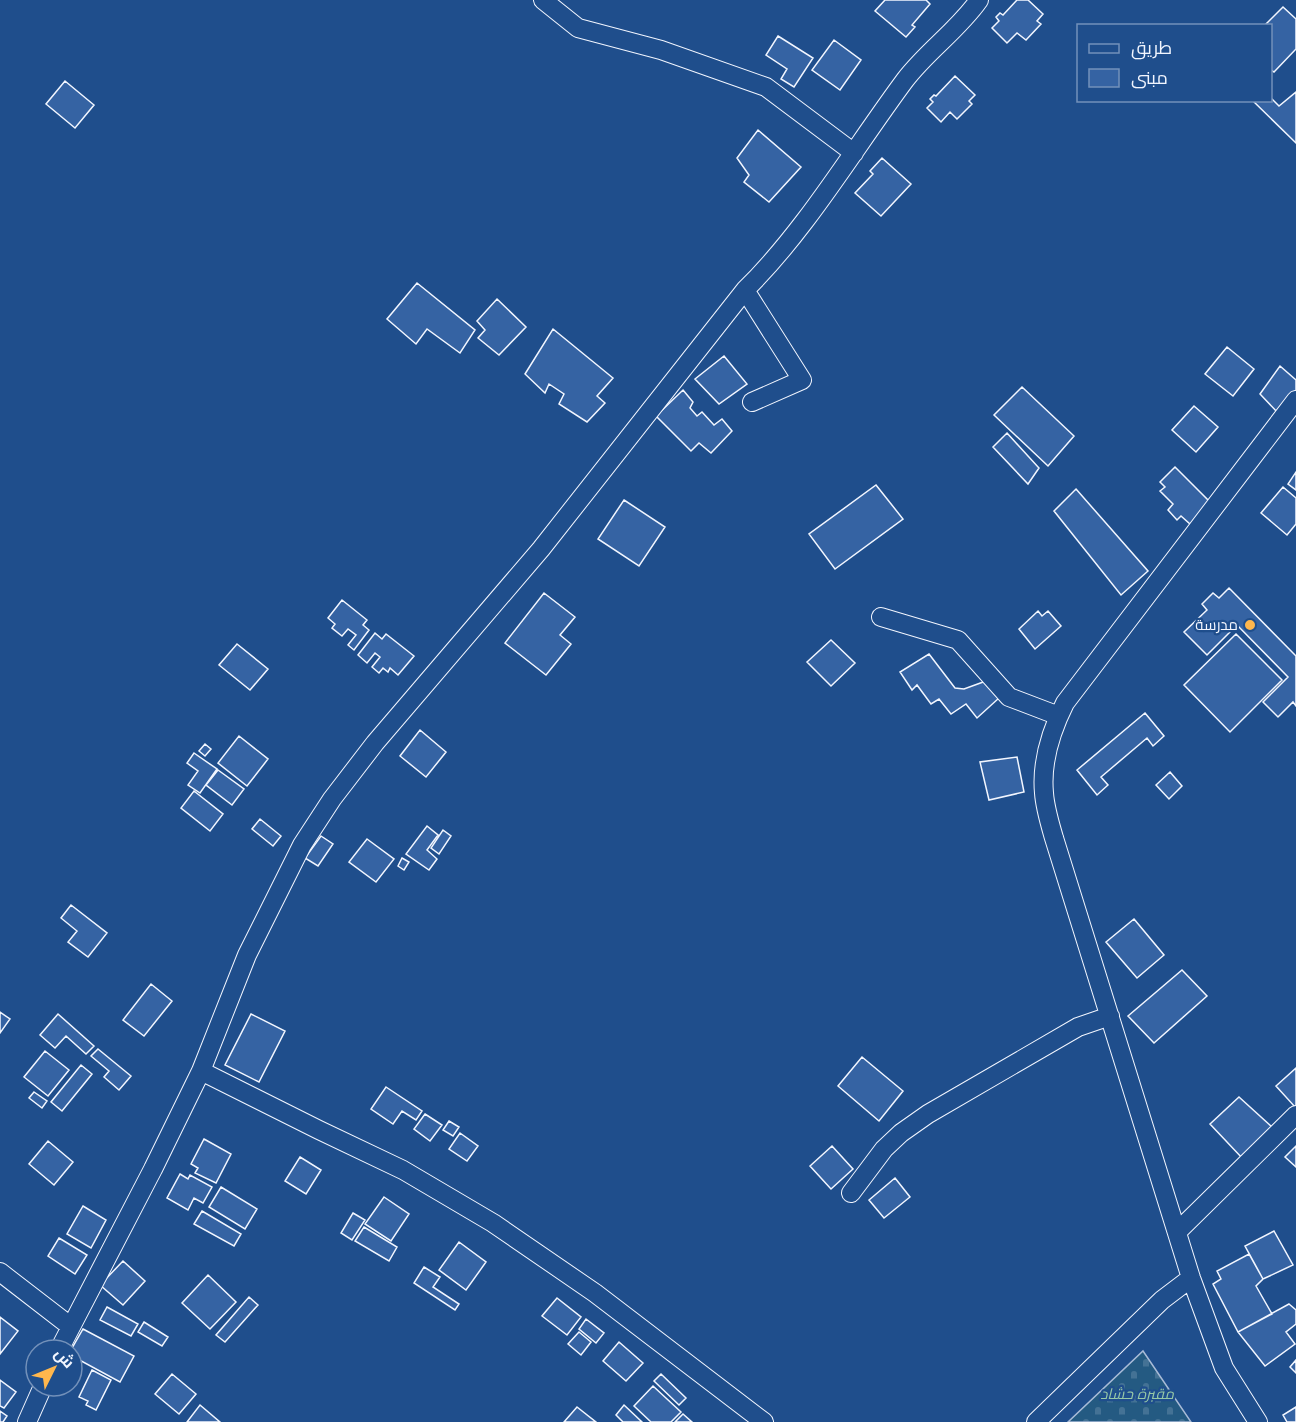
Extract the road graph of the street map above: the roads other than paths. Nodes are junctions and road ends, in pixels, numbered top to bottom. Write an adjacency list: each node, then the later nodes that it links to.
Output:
1 (543, 0): 3 (street)
2 (974, 2): 3 (street)
3 (854, 153): 4 (street)
4 (745, 290): 6 (street); 11 (street)
5 (1296, 400): 7 (street)
6 (752, 402)
7 (1289, 424): 9 (street)
8 (881, 617): 9 (street)
9 (1059, 716): 10 (street)
10 (1110, 1016): 13 (street); 14 (street)
11 (201, 1071): 17 (street); 21 (street)
12 (1296, 1114): 14 (street)
13 (850, 1193)
14 (1177, 1232): 16 (street)
15 (0, 1272): 17 (street)
16 (1191, 1278): 22 (street); 23 (street)
17 (70, 1326): 18 (street)
18 (64, 1338)
19 (38, 1398): 20 (street)
20 (27, 1422)
21 (764, 1422)
22 (1036, 1422)
23 (1258, 1422)

